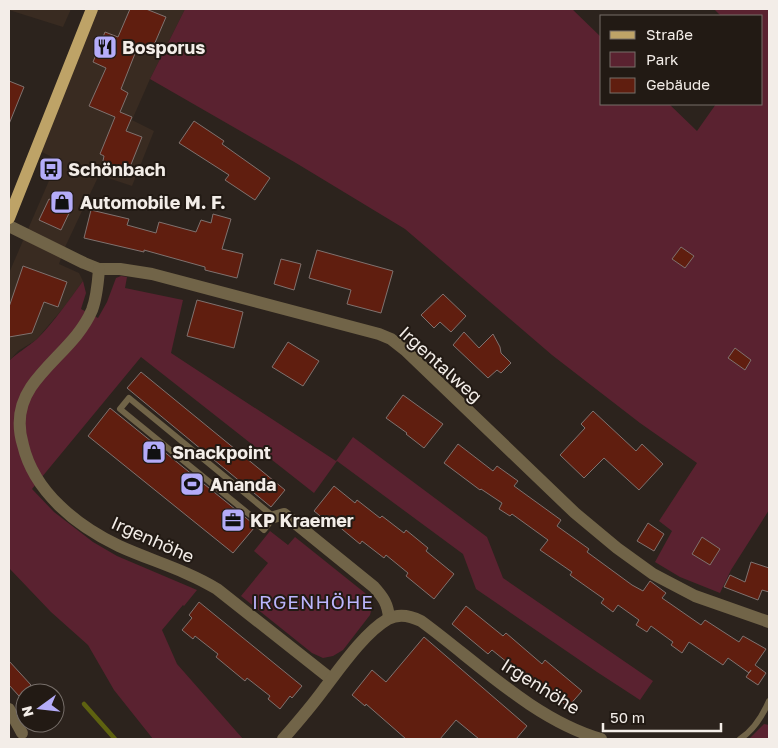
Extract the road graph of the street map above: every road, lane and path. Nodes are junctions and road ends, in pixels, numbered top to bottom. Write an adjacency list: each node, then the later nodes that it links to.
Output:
1 (92, 9): 2 (main road)
2 (9, 218)
3 (9, 226): 4 (street, Irgentalweg)
4 (99, 269): 7 (street, Irgentalweg); 8 (street, Irgenhöhe)
5 (274, 517): 5 (lane); 6 (street)
6 (390, 618): 8 (street); 13 (street, Irgenhöhe)
7 (769, 622)
8 (331, 679): 12 (street)
9 (769, 701): 14 (lane)
10 (9, 709): 11 (street)
11 (15, 720)
12 (283, 739)
13 (601, 739)
14 (740, 739)

